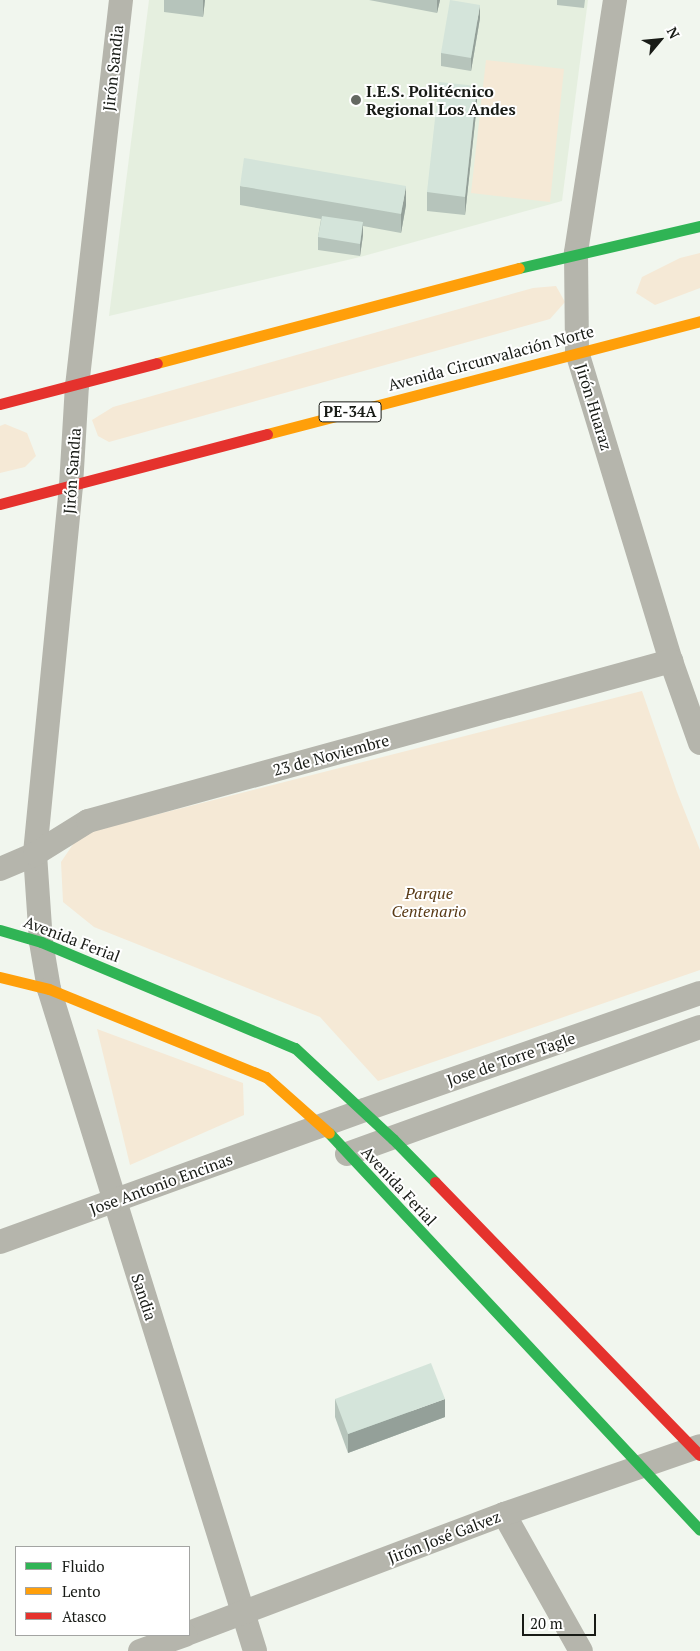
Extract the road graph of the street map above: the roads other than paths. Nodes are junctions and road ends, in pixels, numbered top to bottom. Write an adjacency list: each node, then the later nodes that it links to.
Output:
1 (120, 0): 7 (street, Jirón Sandia)
2 (614, 0): 4 (street, Jirón Huaraz)
3 (700, 226): 4 (main road)
4 (576, 253): 6 (street, Jirón Huaraz); 7 (main road)
5 (700, 321): 6 (main road, Avenida Circunvalación Norte / PE-34A)
6 (577, 352): 9 (main road, Avenida Circunvalación Norte / PE-34A); 11 (street, Jirón Huaraz)
7 (77, 385): 8 (main road); 9 (street, Jirón Sandia)
8 (0, 404)
9 (72, 486): 10 (main road, Avenida Circunvalación Norte / PE-34A); 13 (street, Jirón Sandia)
10 (0, 504)
11 (671, 661): 12 (street, Jirón Huaraz); 13 (street, 23 de Noviembre)
12 (700, 743)
13 (35, 854): 14 (street, 23 de Noviembre); 16 (street, Jirón Sandia)
14 (0, 869)
15 (0, 930): 16 (main road, Avenida Ferial)
16 (41, 942): 18 (street, Sandia); 21 (main road, Avenida Ferial)
17 (0, 977): 18 (main road, Avenida Ferial)
18 (49, 989): 22 (main road, Avenida Ferial); 25 (street, Sandia)
19 (700, 993): 21 (street, Jose de Torre Tagle)
20 (700, 1027): 23 (street, Jose de Torre Tagle)
21 (364, 1110): 22 (street, Jose de Torre Tagle); 23 (main road, Avenida Ferial)
22 (322, 1126): 24 (main road, Avenida Ferial); 25 (street, Jose Antonio Encinas)
23 (393, 1139): 24 (street, Jose de Torre Tagle); 27 (main road, Avenida Ferial)
24 (347, 1154): 28 (main road, Avenida Ferial)
25 (114, 1202): 26 (street, Jose Antonio Encinas); 31 (street, Sandia)
26 (0, 1242)
27 (698, 1450): 28 (street, Jirón José Galvez)
28 (641, 1467): 29 (street, Jirón José Galvez); 30 (main road, Avenida Ferial)
29 (504, 1514): 31 (street, Jirón José Galvez); 36 (street)
30 (700, 1530)
31 (245, 1613): 32 (street, Jirón José Galvez); 35 (street, Sandia)
32 (190, 1633)
33 (182, 1636): 34 (street)
34 (140, 1651)
35 (255, 1651)
36 (581, 1651)

